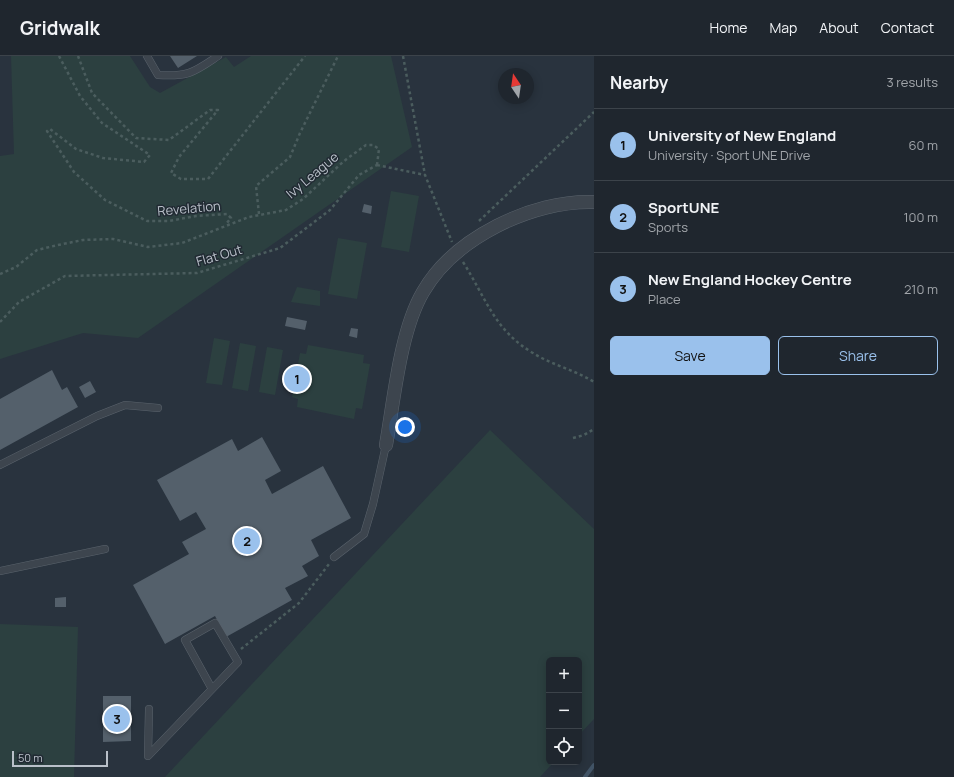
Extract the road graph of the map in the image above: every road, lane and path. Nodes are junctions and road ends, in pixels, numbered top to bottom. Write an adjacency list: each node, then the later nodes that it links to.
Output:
1 (59, 56): 14 (path, Revelation)
2 (78, 56): 5 (path)
3 (147, 56): 4 (lane)
4 (218, 56)
5 (305, 56)
6 (338, 56): 12 (path)
7 (403, 56): 10 (path)
8 (594, 112): 13 (path)
9 (377, 165): 10 (path); 12 (path, Ivy League); 18 (path, Flat Out)
10 (426, 175): 15 (path)
11 (594, 202): 23 (street)
12 (259, 214): 14 (path, Ivy League)
13 (478, 222)
14 (226, 224): 17 (path, Ivy League)
15 (454, 247)
16 (462, 260): 19 (path)
17 (0, 274)
18 (0, 322)
19 (594, 382)
20 (158, 408): 24 (lane)
21 (594, 429): 22 (path)
22 (573, 438)
23 (386, 445): 26 (lane)
24 (0, 465)
25 (104, 549): 27 (lane)
26 (334, 557): 28 (path)
27 (0, 571)
28 (242, 648)
29 (212, 689): 29 (lane); 30 (lane)
30 (149, 709)

